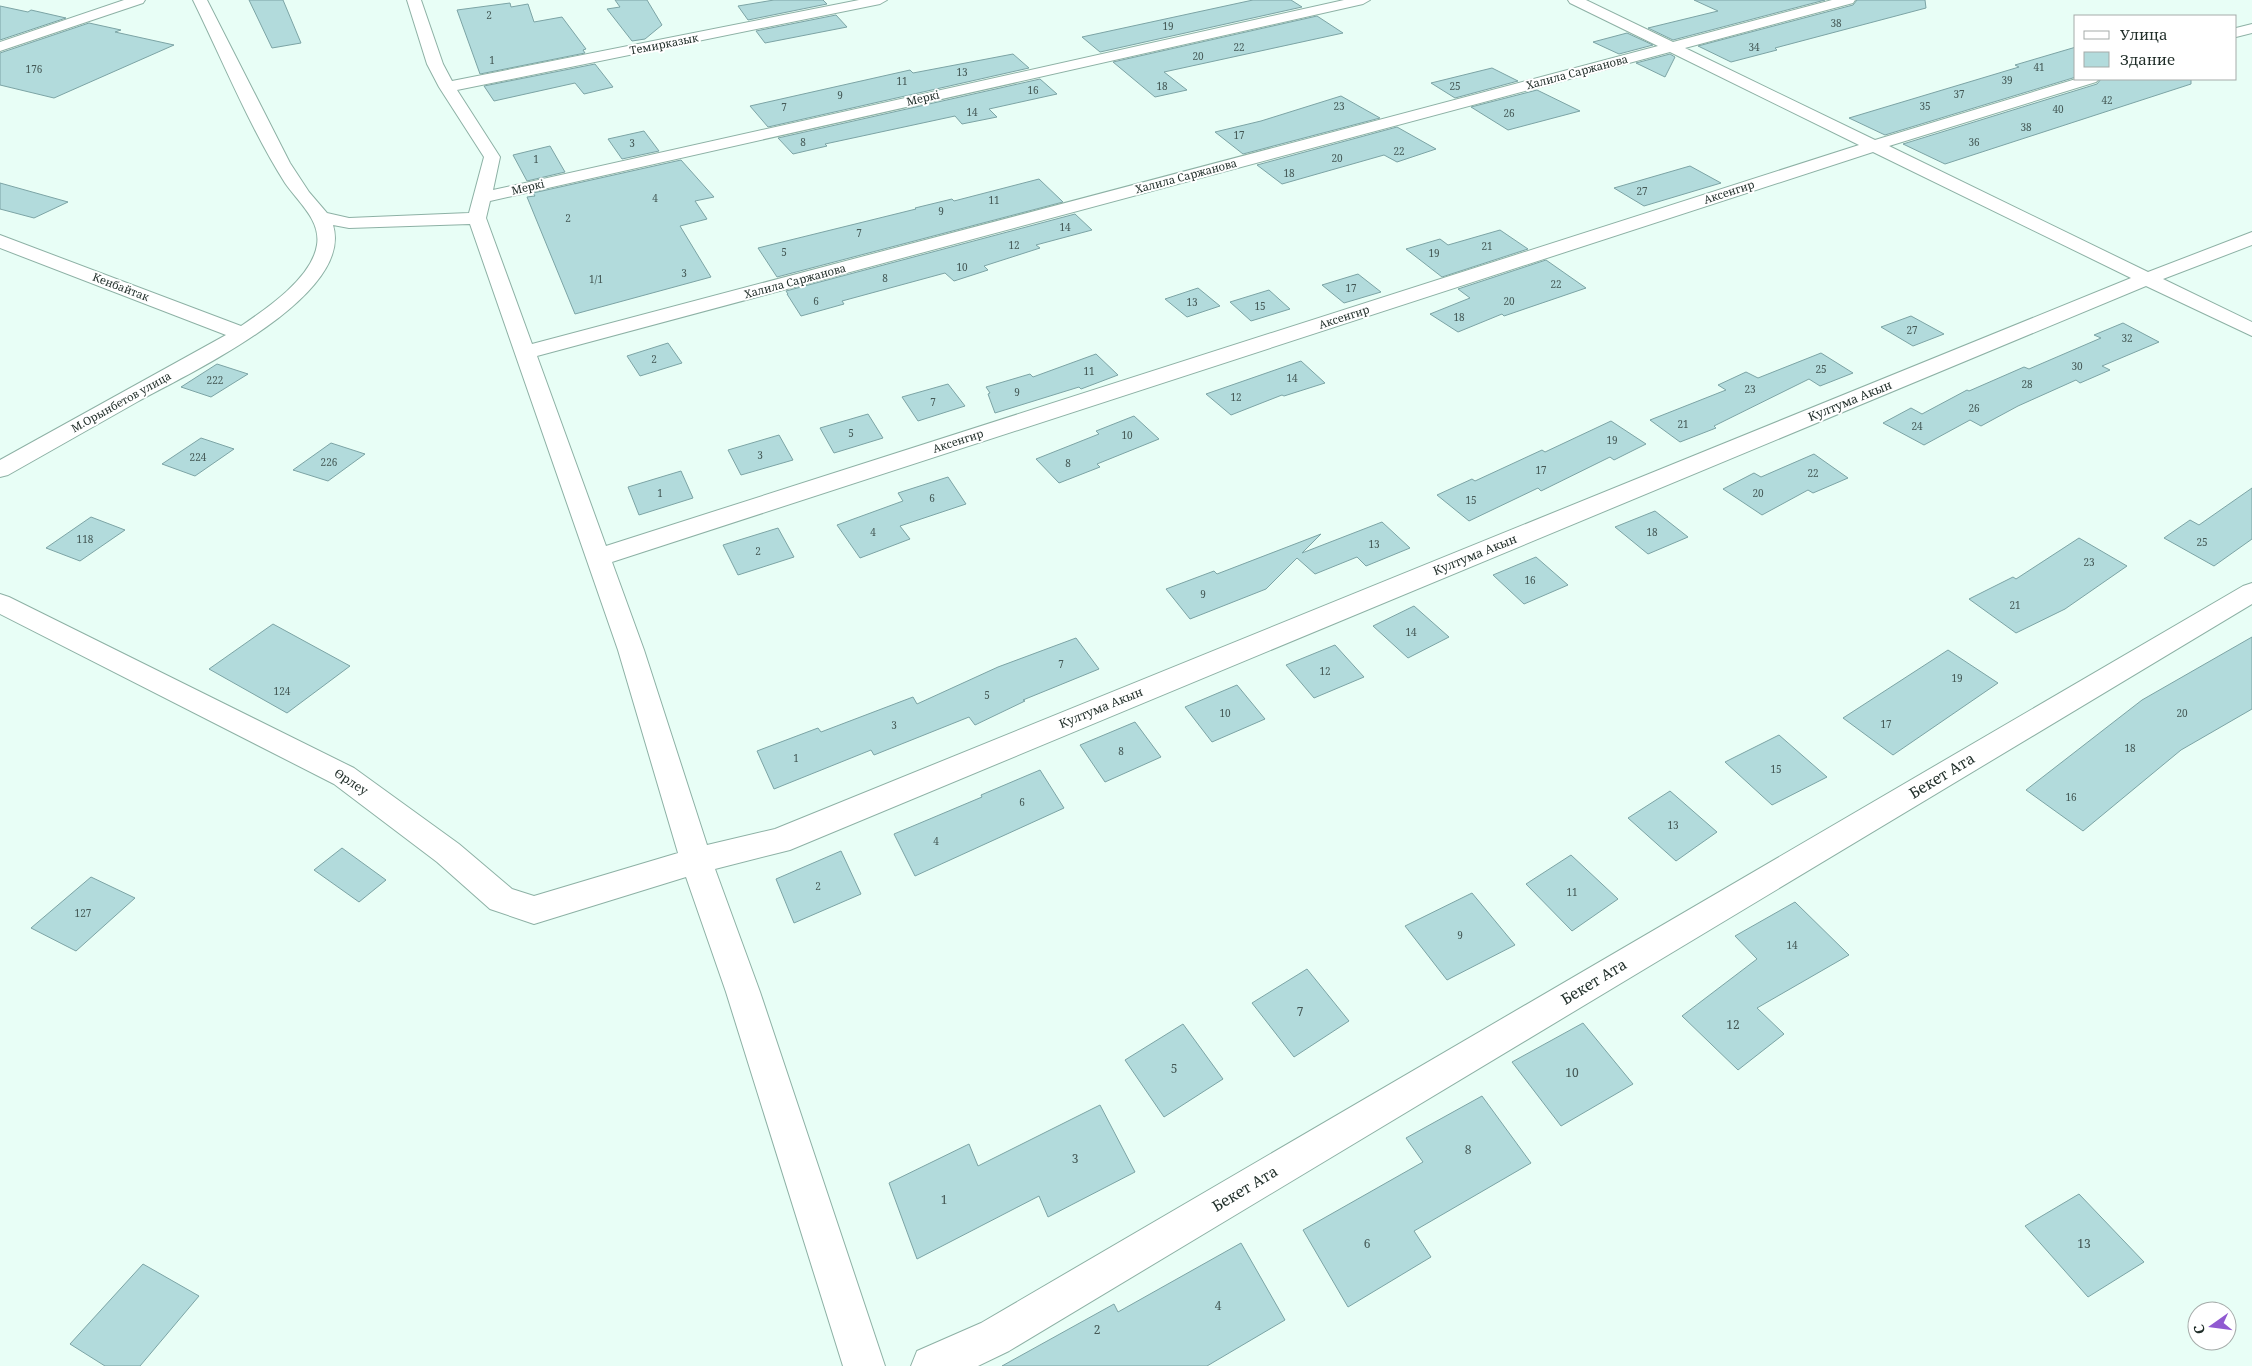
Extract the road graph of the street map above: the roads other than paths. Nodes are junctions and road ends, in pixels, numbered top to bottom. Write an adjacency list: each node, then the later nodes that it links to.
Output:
1 (138, 0): 10 (street)
2 (200, 0): 16 (street)
3 (414, 0): 13 (street)
4 (880, 0): 13 (street, Темирказык)
5 (1363, 0): 15 (street, Меркі)
6 (1575, 0): 11 (street)
7 (1848, 0): 11 (street, Халила Саржанова)
8 (2252, 28): 9 (street)
9 (2237, 33)
10 (1, 45)
11 (1671, 46): 14 (street); 22 (street, Халила Саржанова)
12 (2088, 80): 14 (street, Аксенгир)
13 (447, 87): 15 (street)
14 (1872, 146): 19 (street); 24 (street, Аксенгир)
15 (480, 208): 16 (street, Меркі); 22 (street)
16 (321, 217): 21 (street, М.Орынбетов улица)
17 (2252, 238): 19 (street, Култума Акын)
18 (0, 241): 21 (street, Кенбайтак)
19 (2149, 278): 20 (street); 27 (street, Култума Акын)
20 (2252, 330)
21 (242, 334): 23 (street, М.Орынбетов улица)
22 (524, 353): 24 (street)
23 (0, 470)
24 (597, 558): 27 (street)
25 (2252, 592): 29 (street, Бекет Ата)
26 (0, 603): 27 (street, Өрлеу)
27 (696, 861): 28 (street)
28 (864, 1366)
29 (932, 1366)

